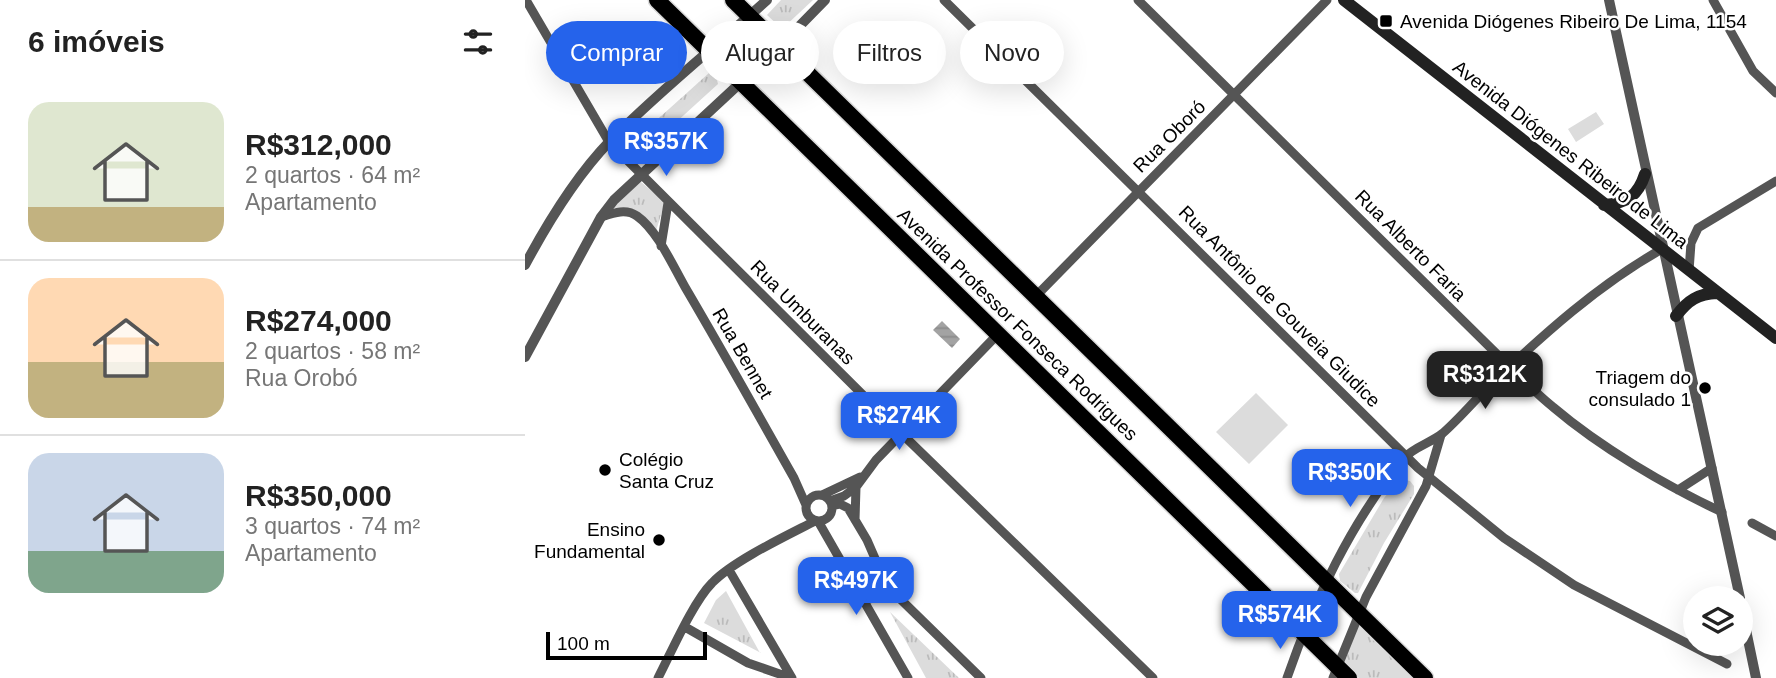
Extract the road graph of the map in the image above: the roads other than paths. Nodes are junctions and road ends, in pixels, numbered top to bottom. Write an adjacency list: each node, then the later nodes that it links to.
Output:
1 (526, 0): 23 (street)
2 (657, 0): 16 (highway, Avenida Professor Fonseca Rodrigues)
3 (733, 0): 12 (highway, Avenida Professor Fonseca Rodrigues)
4 (767, 0): 12 (street)
5 (825, 0): 15 (street)
6 (944, 0): 27 (street, Rua Antônio de Gouveia Giudice)
7 (1138, 0): 22 (street, Rua Alberto Faria)
8 (1327, 0): 22 (street, Rua Oboró)
9 (1343, 0): 29 (main road, Avenida Diógenes Ribeiro de Lima)
10 (1609, 0): 25 (street)
11 (1713, 0): 21 (street)
12 (749, 16): 13 (street); 14 (highway, Avenida Professor Fonseca Rodrigues)
13 (743, 21)
14 (754, 21)
15 (804, 21)
16 (701, 43)
17 (701, 58): 23 (street)
18 (739, 84): 24 (street)
19 (743, 84): 38 (highway, Avenida Professor Fonseca Rodrigues)
20 (819, 84): 36 (highway, Avenida Professor Fonseca Rodrigues)
21 (1776, 93)
22 (1234, 94): 27 (street, Rua Oboró); 41 (street, Rua Alberto Faria)
23 (609, 142): 24 (street, Rua Umburanas); 33 (street)
24 (642, 174): 28 (street, Rua Umburanas); 30 (street)
25 (1645, 174): 29 (main road); 32 (street)
26 (1776, 181): 34 (street)
27 (1139, 191): 36 (street, Rua Oboró); 44 (street, Rua Antônio de Gouveia Giudice)
28 (668, 203): 31 (street); 42 (street, Rua Umburanas)
29 (1604, 205): 32 (main road, Avenida Diógenes Ribeiro de Lima)
30 (601, 217): 31 (street, Rua Bennet); 40 (street)
31 (661, 246): 48 (street, Rua Bennet)
32 (1661, 249): 34 (main road, Avenida Diógenes Ribeiro de Lima); 37 (street); 41 (street)
33 (525, 265)
34 (1689, 271): 35 (main road, Avenida Diógenes Ribeiro de Lima)
35 (1717, 293): 37 (main road); 39 (main road, Avenida Diógenes Ribeiro de Lima)
36 (1036, 296): 61 (highway, Avenida Professor Fonseca Rodrigues)
37 (1676, 316): 45 (street)
38 (998, 334): 42 (street); 67 (highway, Avenida Professor Fonseca Rodrigues)
39 (1776, 338)
40 (525, 357)
41 (1510, 367): 43 (street); 50 (street, Rua Alberto Faria)
42 (901, 433): 46 (street); 75 (street, Rua Umburanas)
43 (1441, 435): 44 (street); 47 (street)
44 (1406, 455): 47 (street, Rua Antônio de Gouveia Giudice); 61 (street)
45 (1712, 468): 50 (street); 53 (street)
46 (862, 476): 49 (street); 51 (street)
47 (1429, 476): 65 (street); 69 (street, Rua Antônio de Gouveia Giudice)
48 (794, 478): 51 (street, Rua Bennet); 52 (street, Rua Bennet)
49 (856, 487): 51 (street); 55 (street)
50 (1678, 490): 53 (street, Rua Alberto Faria)
51 (826, 503): 52 (street); 54 (street); 55 (street, Rua Bennet); 59 (street)
52 (806, 508): 54 (street, Rua Bennet); 57 (street)
53 (1722, 512): 63 (street)
54 (816, 521): 57 (street); 59 (street)
55 (855, 522): 62 (street)
56 (1752, 523): 58 (street)
57 (790, 533): 60 (street)
58 (1776, 537)
59 (831, 540): 64 (street)
60 (729, 570): 66 (street); 72 (street)
61 (1327, 582): 65 (highway, Avenida Professor Fonseca Rodrigues); 67 (street)
62 (887, 586): 64 (street); 74 (street)
63 (1737, 586)
64 (865, 602): 73 (street)
65 (1358, 613): 70 (street); 78 (highway, Avenida Professor Fonseca Rodrigues)
66 (685, 627): 71 (street); 72 (street)
67 (1302, 633): 70 (highway, Avenida Professor Fonseca Rodrigues); 76 (street)
68 (1751, 656): 79 (street)
69 (1727, 664)
70 (1334, 672): 77 (highway, Avenida Professor Fonseca Rodrigues)
71 (658, 678)
72 (792, 678)
73 (908, 678)
74 (981, 678)
75 (1153, 678)
76 (1287, 678)
77 (1349, 678)
78 (1425, 678)
79 (1756, 678)

